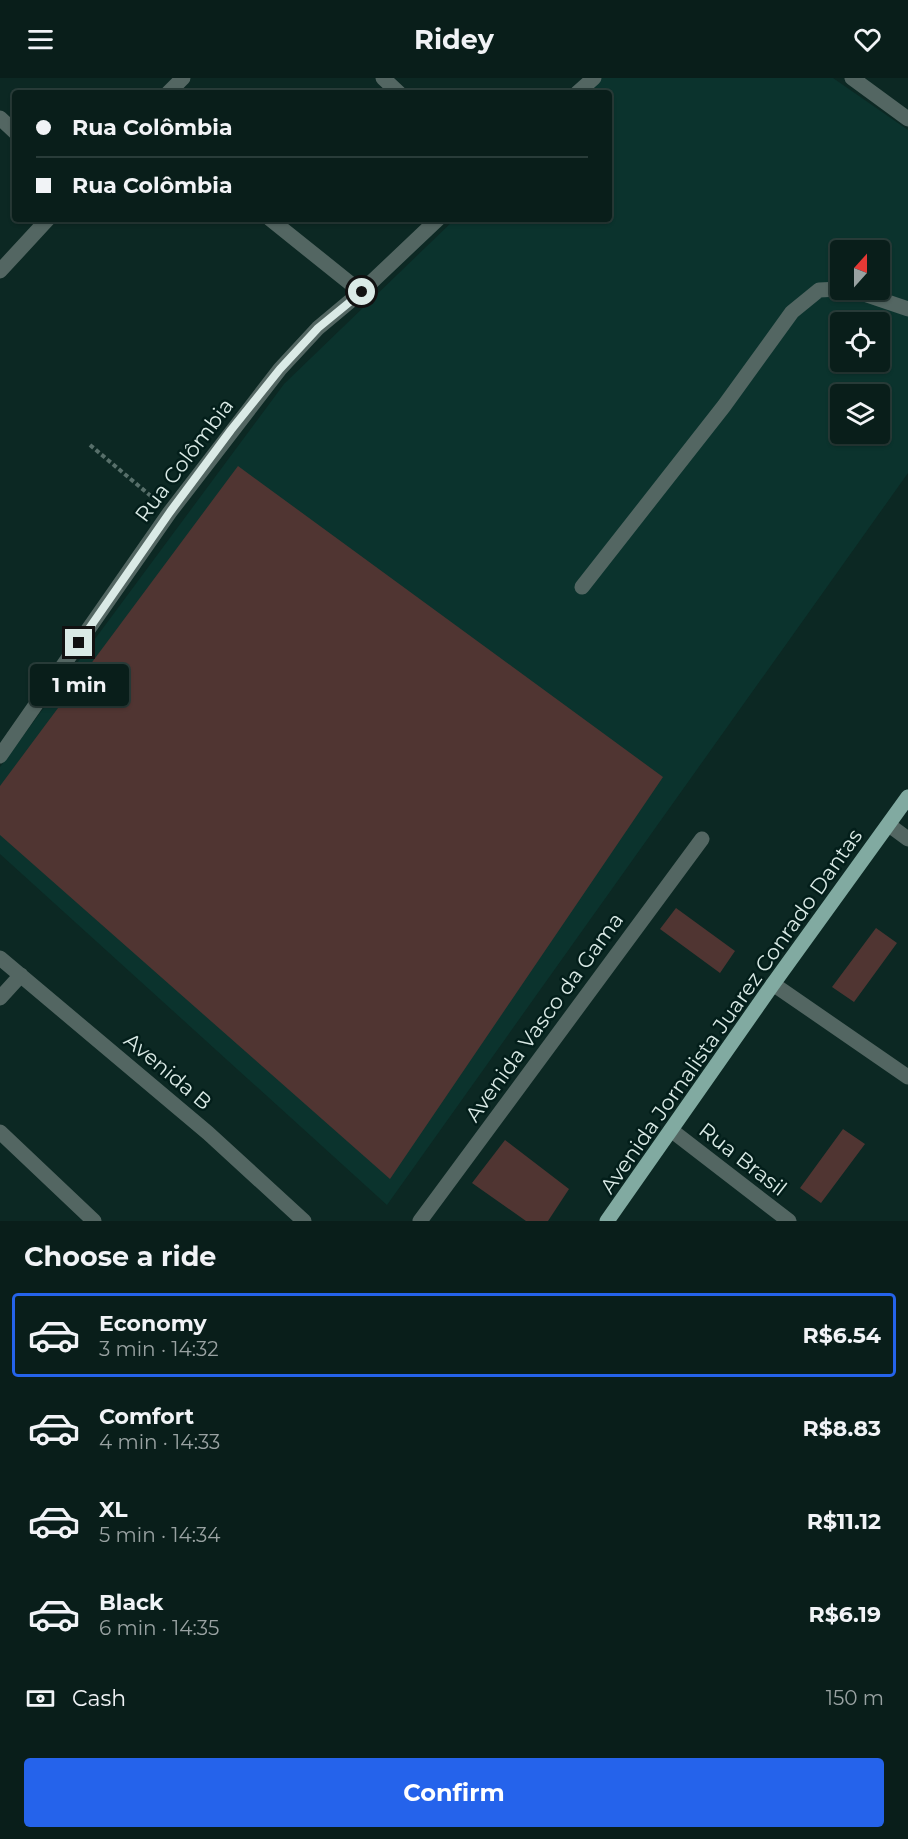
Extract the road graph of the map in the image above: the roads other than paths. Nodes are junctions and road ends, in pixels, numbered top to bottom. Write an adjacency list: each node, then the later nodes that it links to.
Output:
1 (183, 78): 5 (street)
2 (383, 78): 6 (street)
3 (594, 78): 7 (street)
4 (852, 78): 9 (street)
5 (171, 90)
6 (396, 90)
7 (580, 90)
8 (0, 118): 10 (street)
9 (908, 119)
10 (12, 129)
11 (45, 222): 14 (street)
12 (274, 222): 16 (street)
13 (435, 222): 16 (street, Rua Colômbia)
14 (0, 271)
15 (830, 289): 19 (street)
16 (362, 292): 20 (street, Rua Colômbia)
17 (881, 300): 18 (street)
18 (908, 309)
19 (582, 587)
20 (0, 756)
21 (908, 797): 22 (main road, Avenida Jornalista Juarez Conrado Dantas)
22 (889, 825): 24 (street); 27 (main road, Avenida Jornalista Juarez Conrado Dantas)
23 (702, 838): 34 (street, Avenida Vasco da Gama)
24 (908, 838)
25 (0, 958): 26 (street, Avenida B)
26 (21, 975): 28 (street); 33 (street, Avenida B)
27 (773, 984): 29 (street); 30 (main road, Avenida Jornalista Juarez Conrado Dantas)
28 (0, 998)
29 (908, 1077)
30 (671, 1130): 35 (main road, Avenida Jornalista Juarez Conrado Dantas); 36 (street, Rua Brasil)
31 (0, 1132): 32 (street)
32 (94, 1221)
33 (304, 1221)
34 (420, 1221)
35 (607, 1221)
36 (789, 1221)

